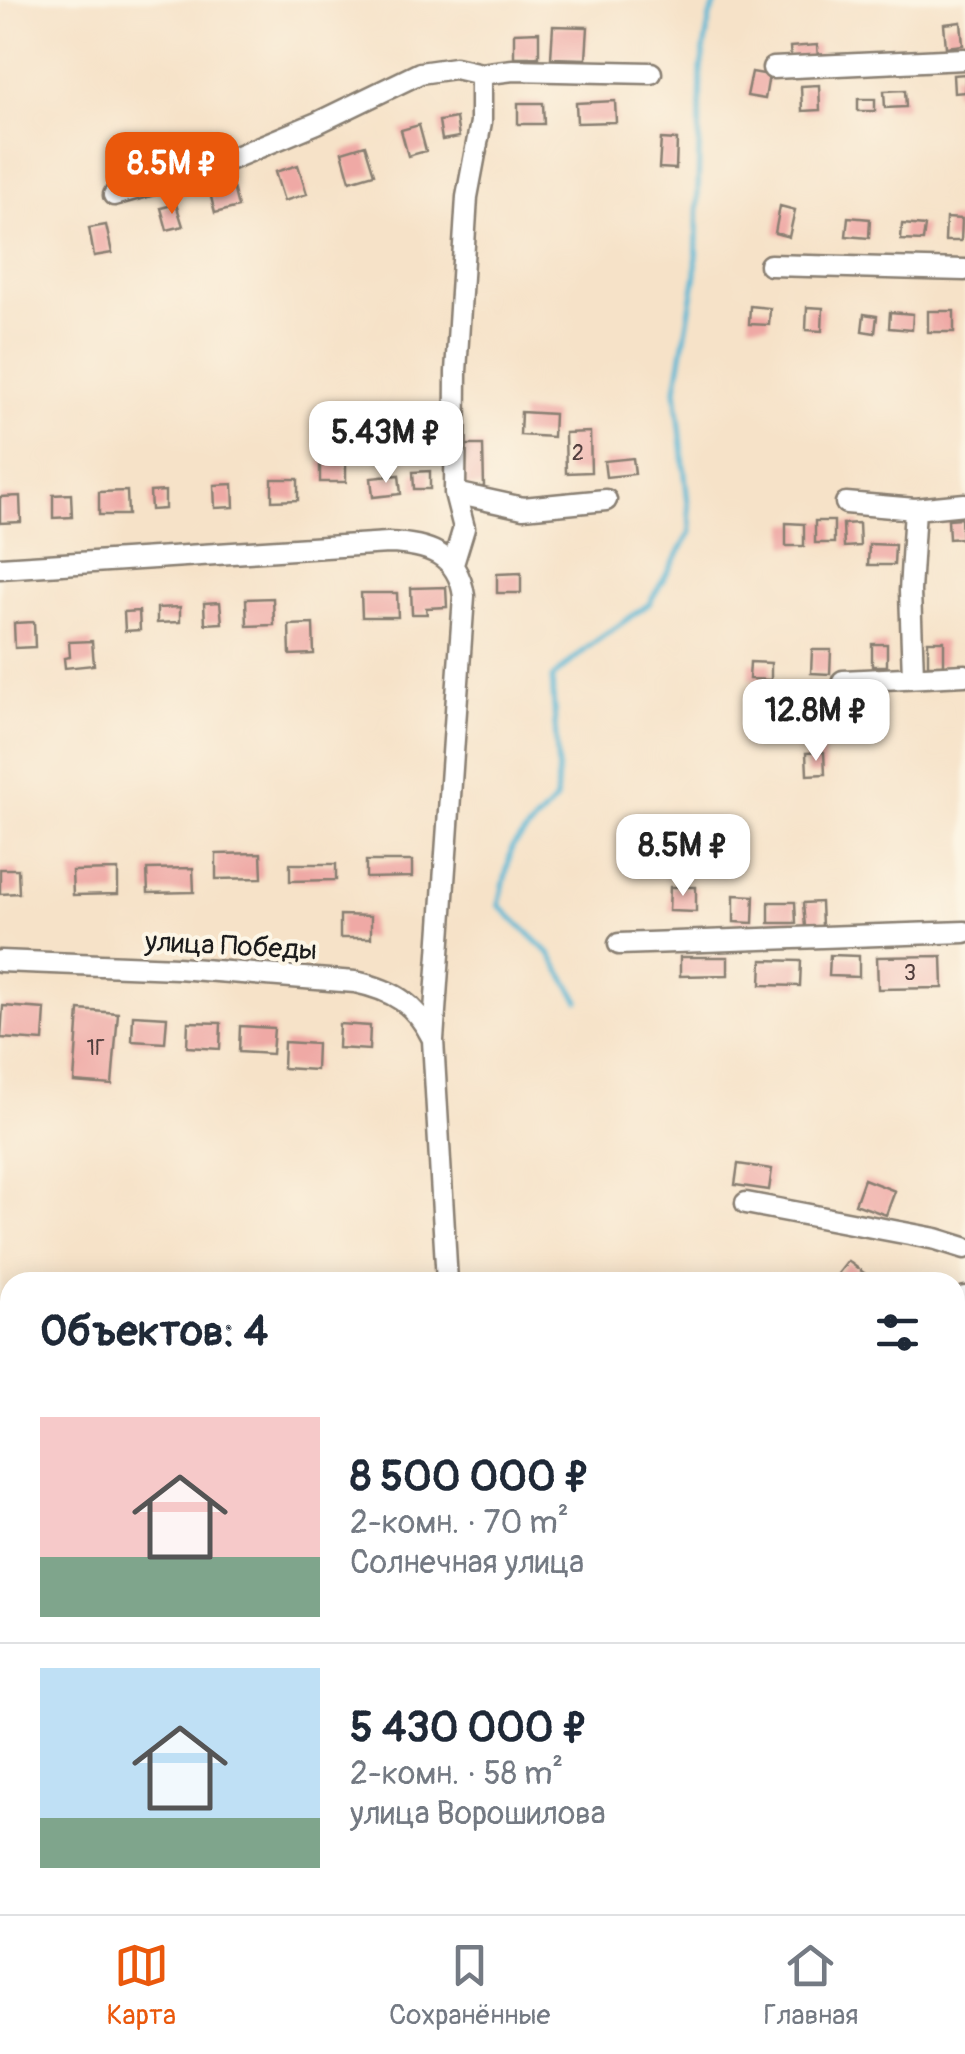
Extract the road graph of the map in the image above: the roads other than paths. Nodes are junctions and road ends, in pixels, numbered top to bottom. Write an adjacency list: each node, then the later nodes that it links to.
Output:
1 (965, 59): 2 (street)
2 (773, 68)
3 (651, 72): 4 (street)
4 (482, 74): 5 (street); 8 (street)
5 (114, 195)
6 (770, 265): 7 (street)
7 (965, 270)
8 (456, 492): 9 (street); 13 (street)
9 (606, 500)
10 (846, 503): 12 (street)
11 (965, 504): 12 (street)
12 (915, 509): 16 (street)
13 (453, 564): 14 (street); 21 (street)
14 (0, 568)
15 (965, 674): 16 (street)
16 (913, 676): 17 (street)
17 (844, 681)
18 (965, 932): 19 (street)
19 (619, 944)
20 (0, 961): 21 (street, улица Победы)
21 (433, 1040): 24 (street)
22 (746, 1203): 23 (street)
23 (965, 1248)
24 (446, 1272)

